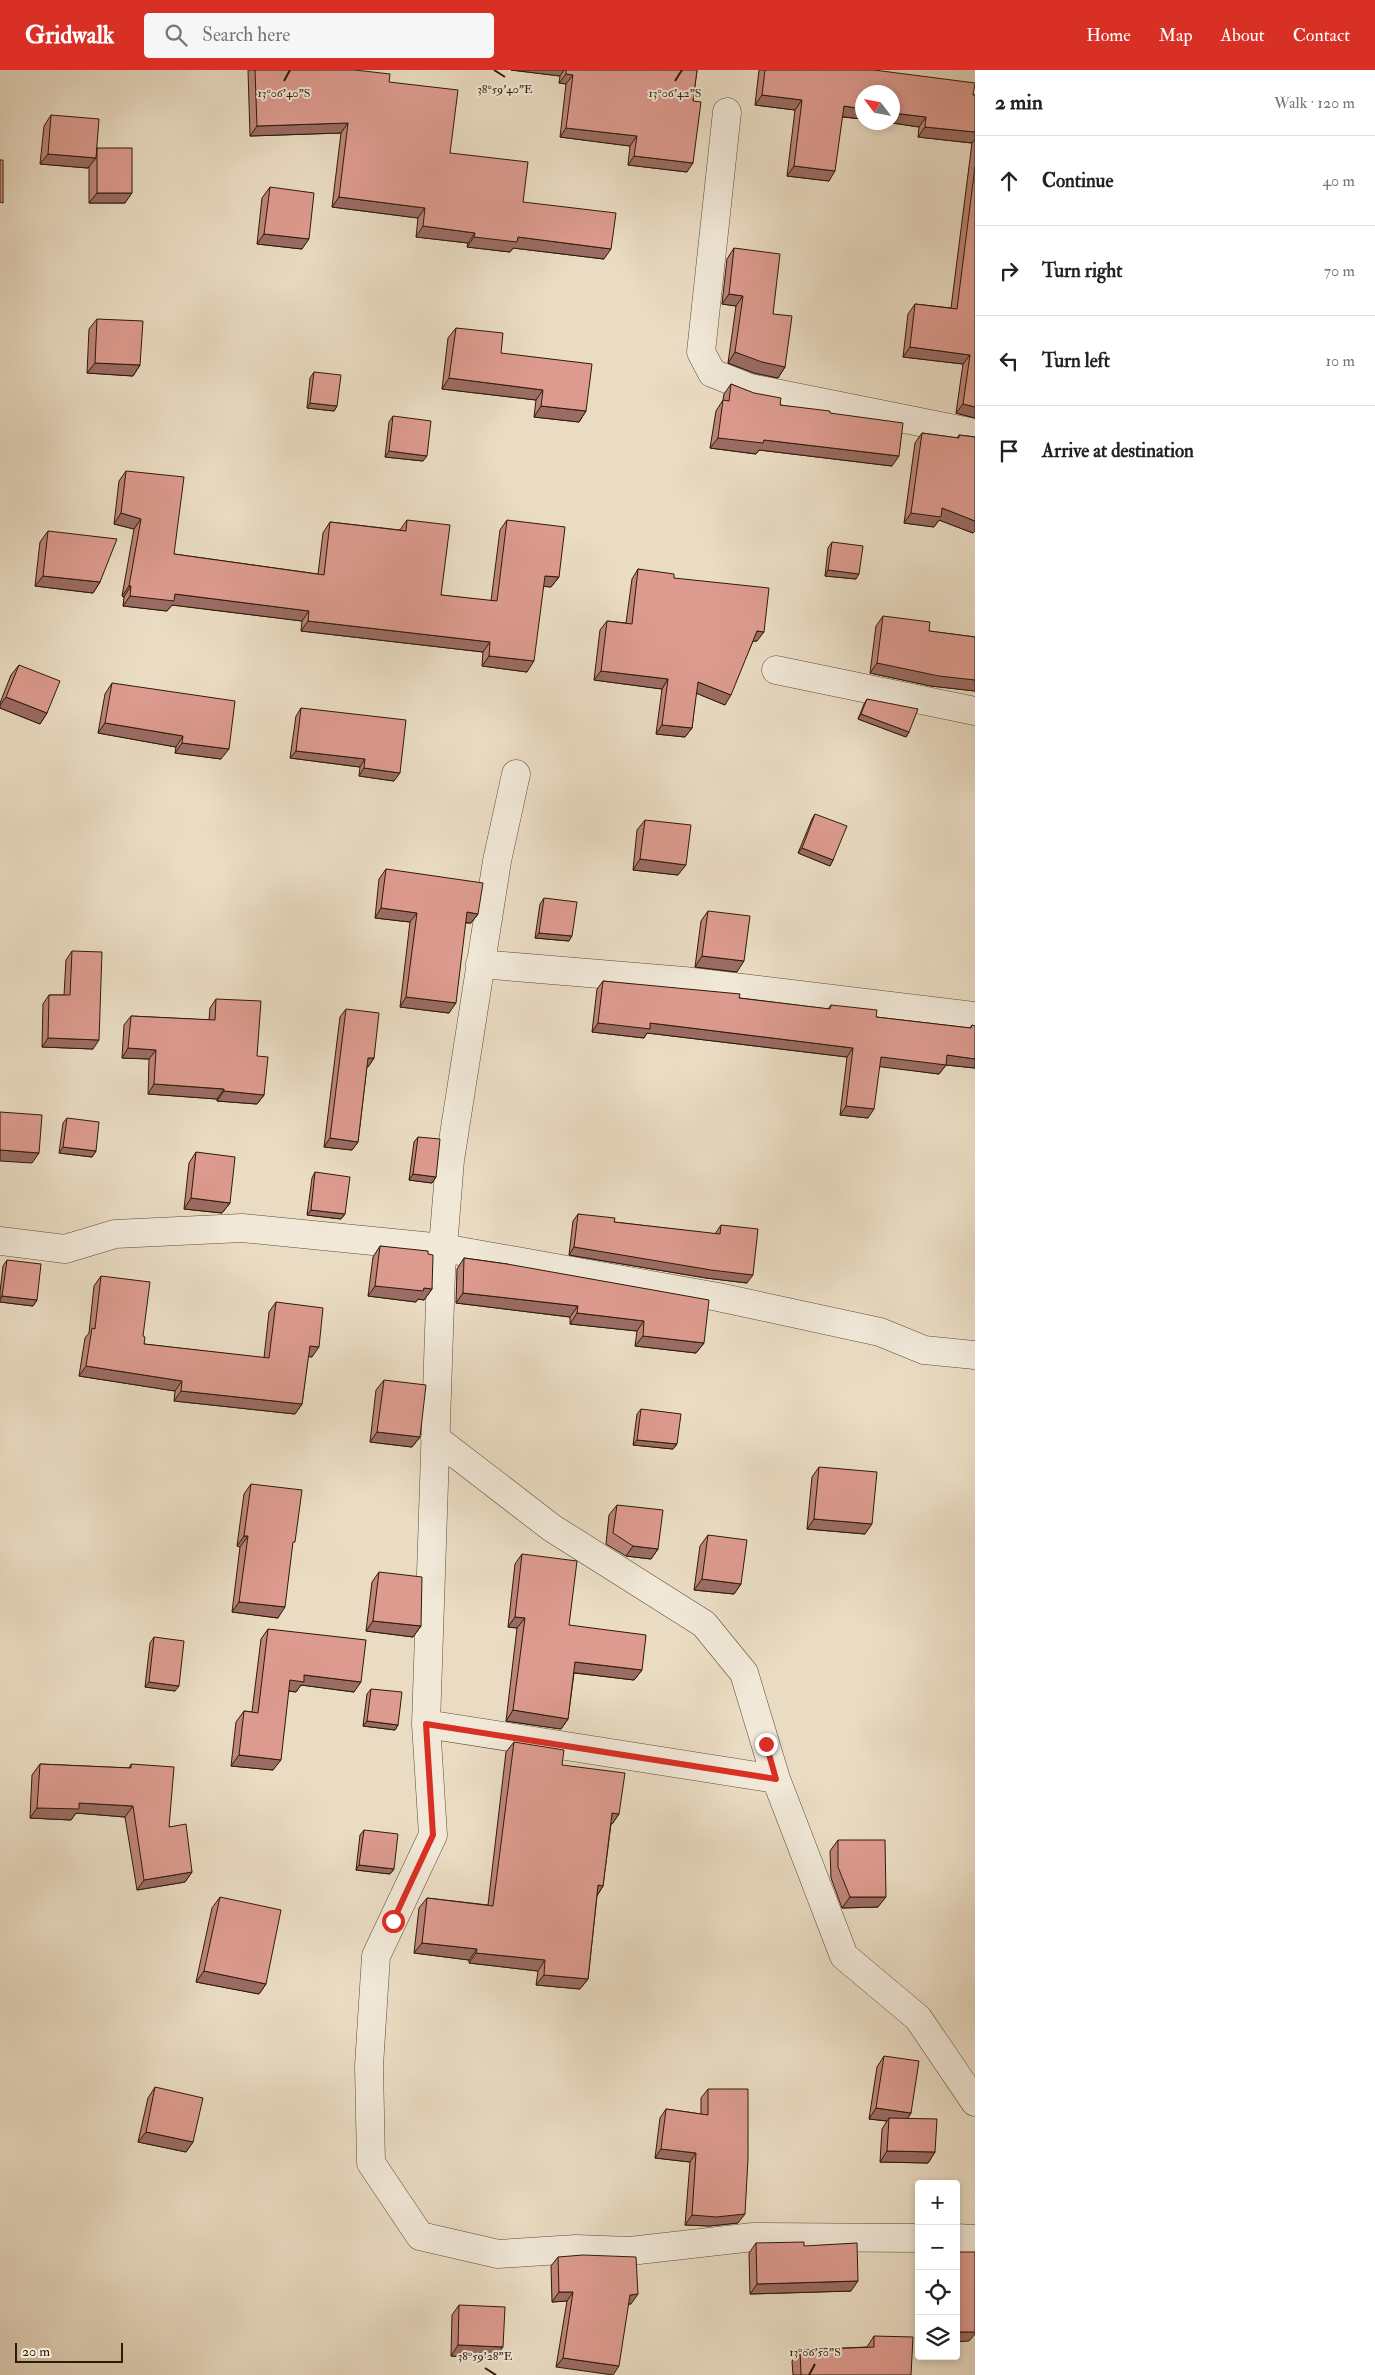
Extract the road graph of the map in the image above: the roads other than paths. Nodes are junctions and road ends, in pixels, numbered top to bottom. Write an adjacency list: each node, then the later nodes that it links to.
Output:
1 (727, 112): 2 (street)
2 (975, 433)
3 (776, 670): 4 (street)
4 (975, 711)
5 (516, 774): 6 (street)
6 (480, 964): 7 (street); 9 (street)
7 (975, 1016)
8 (0, 1241): 9 (street)
9 (443, 1248): 10 (street); 11 (street)
10 (975, 1355)
11 (435, 1438): 12 (street); 13 (street)
12 (426, 1724): 13 (street); 15 (street)
13 (776, 1779): 14 (street)
14 (975, 2102)
15 (915, 2238)
16 (960, 2238): 17 (street)
17 (975, 2239)

